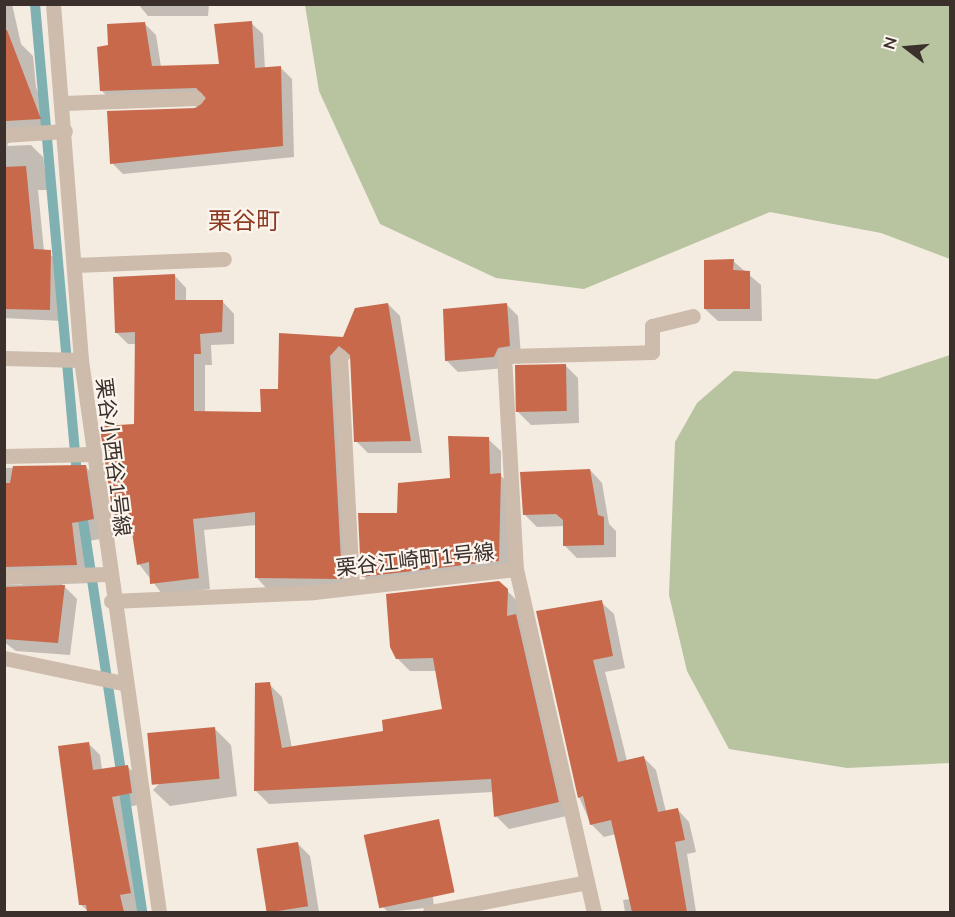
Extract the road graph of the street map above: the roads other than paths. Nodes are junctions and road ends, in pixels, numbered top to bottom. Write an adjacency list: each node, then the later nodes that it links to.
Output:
1 (53, 4): 3 (street, 栗谷小西谷1号線)
2 (196, 98): 3 (street)
3 (64, 103): 4 (street, 栗谷小西谷1号線)
4 (65, 131): 5 (street); 7 (street, 栗谷小西谷1号線)
5 (4, 135)
6 (224, 260): 7 (street)
7 (75, 265): 11 (street, 栗谷小西谷1号線)
8 (693, 316): 14 (street)
9 (339, 356): 17 (street)
10 (4, 358): 11 (street)
11 (81, 360): 12 (street, 栗谷小西谷1号線)
12 (93, 454): 13 (street); 15 (street, 栗谷小西谷1号線)
13 (4, 456)
14 (516, 569): 17 (street, 栗谷江崎町1号線); 21 (street, 栗谷江崎町1号線)
15 (108, 574): 16 (street); 18 (street, 栗谷小西谷1号線)
16 (4, 577)
17 (352, 587): 18 (street, 栗谷江崎町1号線)
18 (111, 601): 20 (street, 栗谷小西谷1号線)
19 (4, 658): 20 (street)
20 (123, 683): 22 (street, 栗谷小西谷1号線)
21 (587, 882): 23 (street); 24 (street, 栗谷江崎町1号線)
22 (159, 912)
23 (430, 912)
24 (594, 912)

